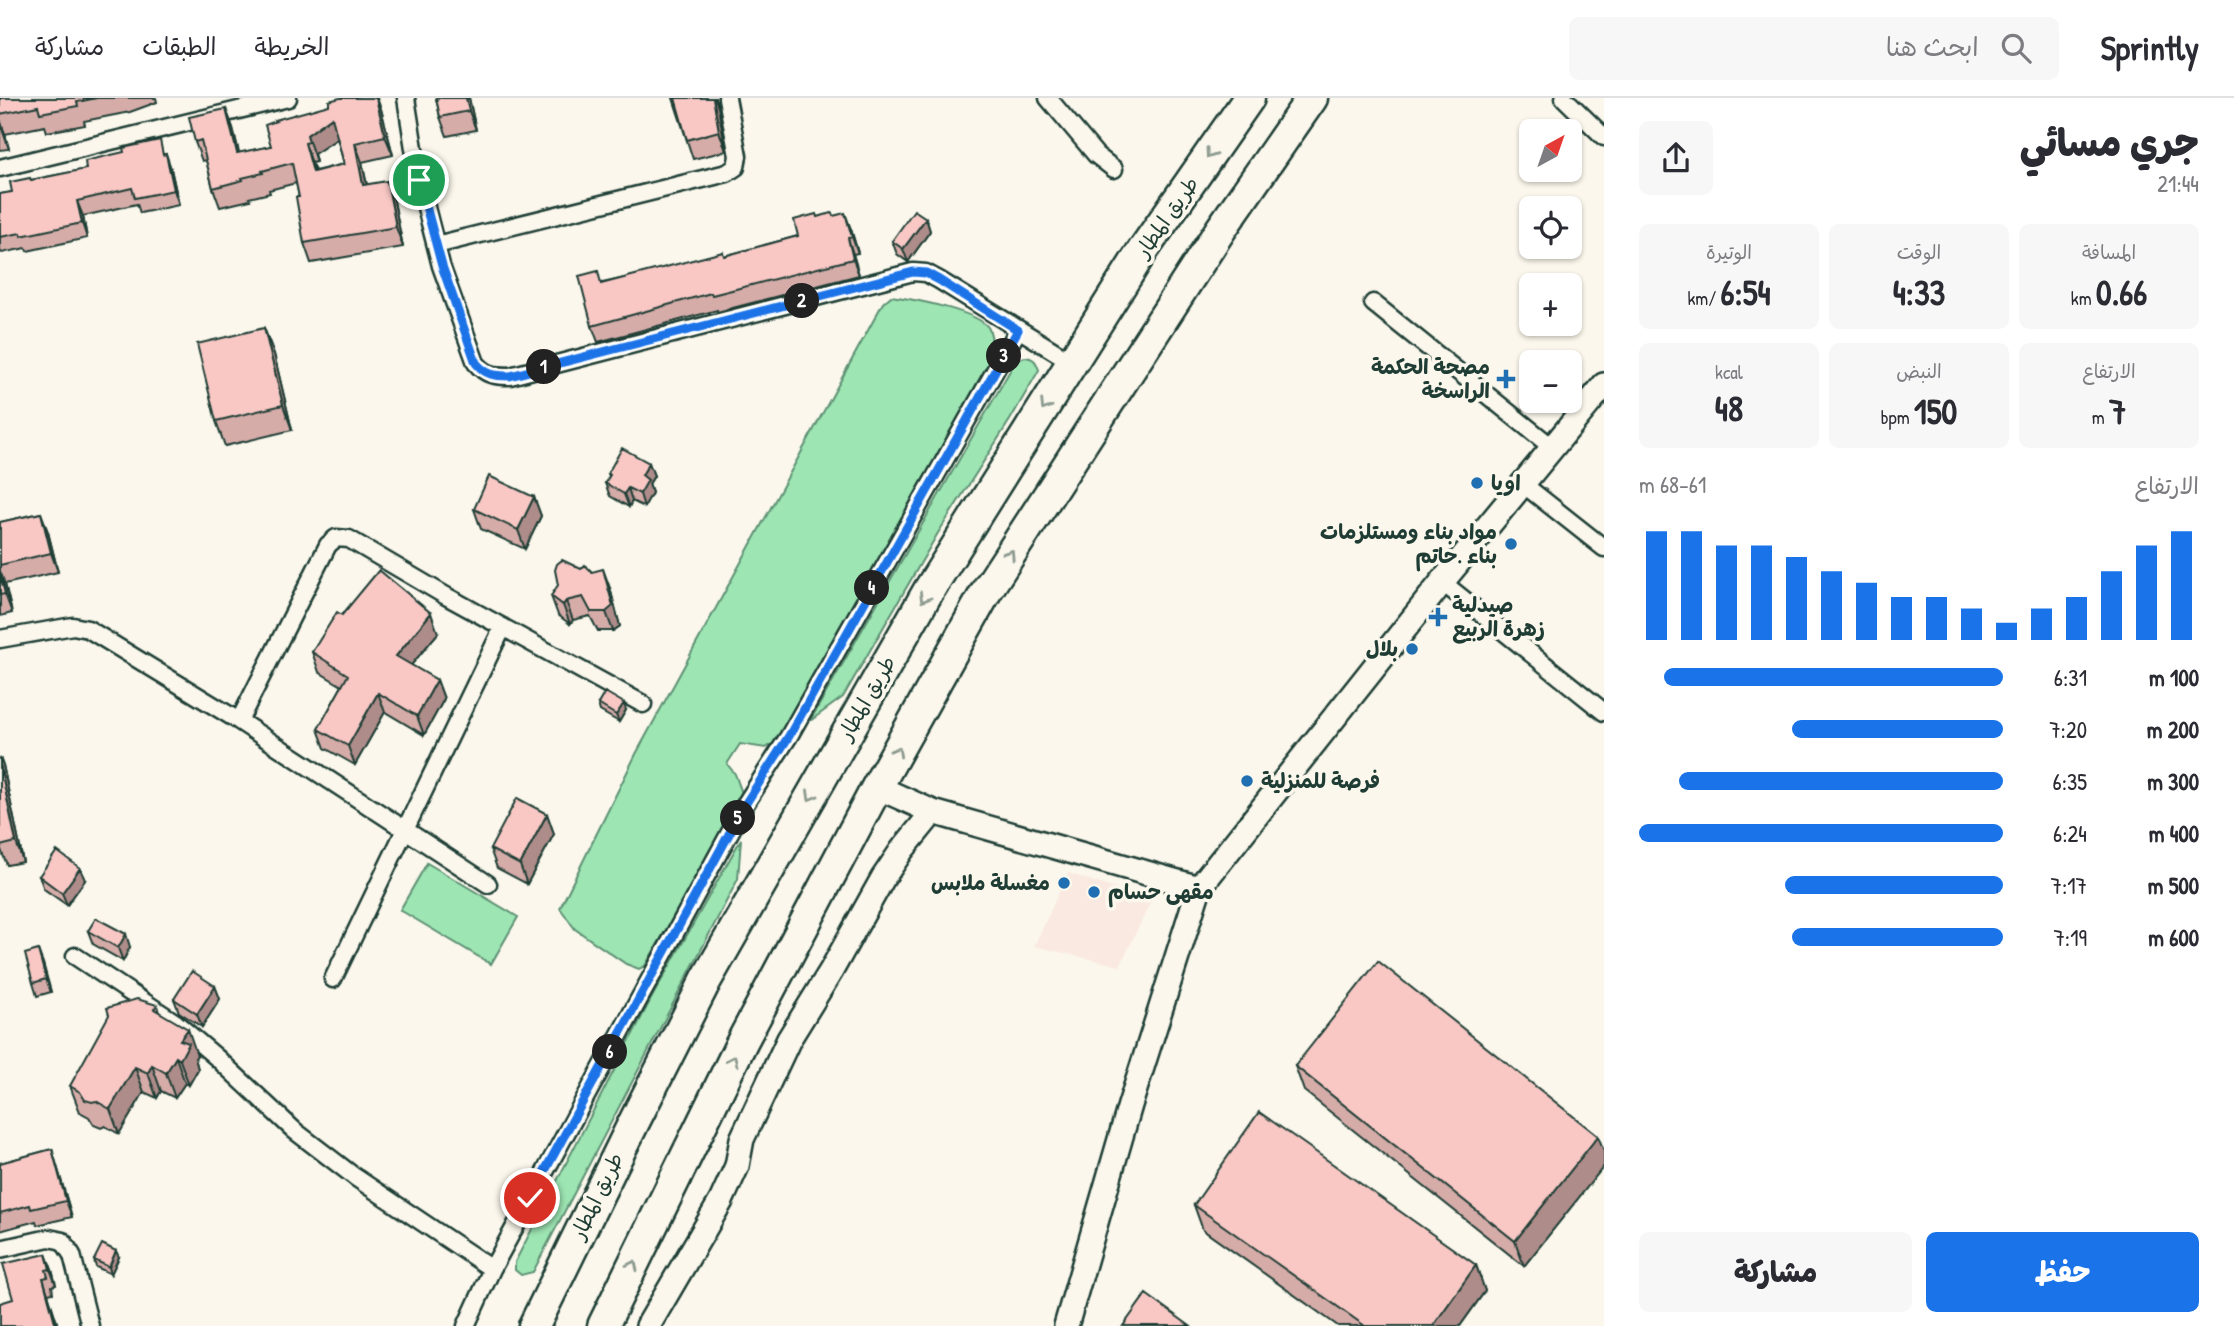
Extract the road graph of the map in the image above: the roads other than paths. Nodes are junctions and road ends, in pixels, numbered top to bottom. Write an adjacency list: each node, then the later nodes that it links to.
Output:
1 (288, 98): 9 (street)
2 (406, 98): 11 (street)
3 (727, 98): 11 (street)
4 (1048, 98): 10 (street)
5 (1249, 98): 14 (highway, طريق المطار, one-way to 14)
6 (1312, 98): 25 (highway, one-way to 6)
7 (1564, 98): 8 (street)
8 (1604, 137)
9 (0, 168)
10 (1114, 169)
11 (436, 245): 13 (street)
12 (1373, 303): 16 (street)
13 (1018, 330): 14 (street); 33 (street)
14 (1072, 362): 36 (highway, طريق المطار, one-way to 36)
15 (1604, 385): 16 (street)
16 (1553, 448): 17 (street)
17 (1523, 484): 18 (street); 19 (street)
18 (1604, 548)
19 (1442, 582): 23 (street); 29 (street)
20 (503, 627): 22 (street); 24 (street); 27 (street)
21 (0, 639): 24 (street)
22 (643, 704)
23 (1604, 712)
24 (239, 721): 27 (street)
25 (877, 787): 26 (street); 37 (highway, one-way to 25)
26 (933, 812): 29 (street); 38 (street)
27 (404, 828): 28 (street); 31 (street)
28 (488, 884)
29 (1199, 888): 39 (street)
30 (75, 956): 33 (street)
31 (333, 979)
32 (0, 1249): 34 (street)
33 (492, 1269): 35 (street)
34 (90, 1326)
35 (466, 1326)
36 (534, 1326)
37 (603, 1326)
38 (648, 1326)
39 (1066, 1326)

